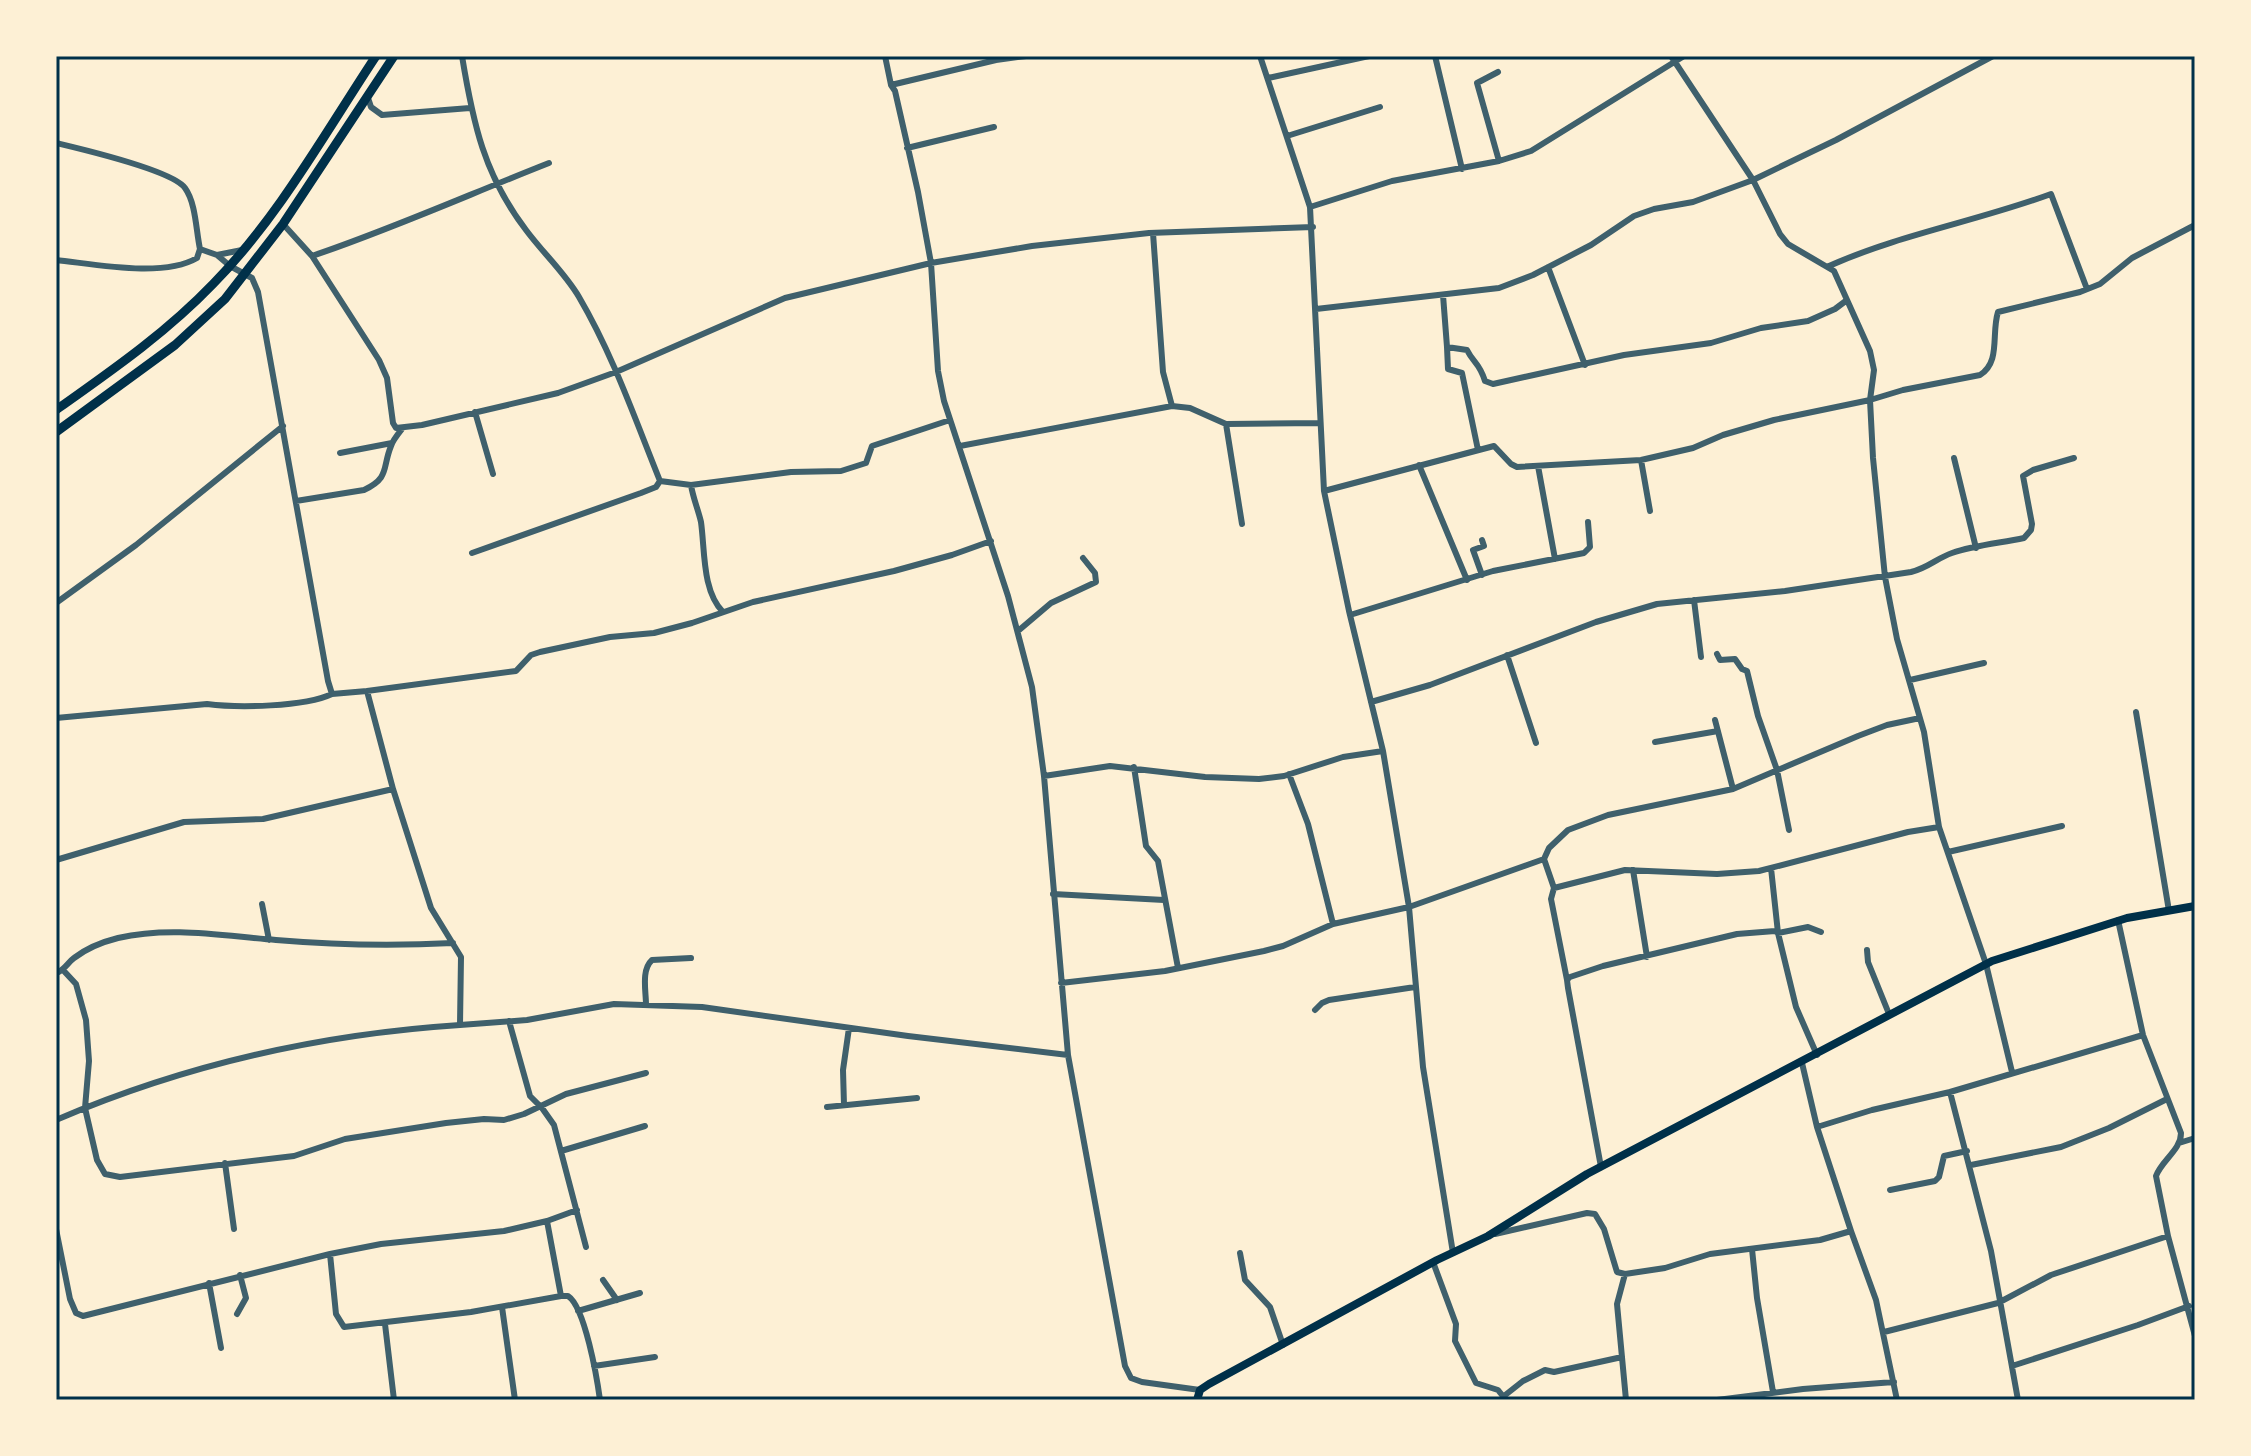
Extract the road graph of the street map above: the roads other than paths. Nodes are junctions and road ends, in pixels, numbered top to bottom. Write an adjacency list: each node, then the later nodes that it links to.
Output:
1 (376, 56): 33 (highway)
2 (394, 56): 15 (highway)
3 (462, 56): 17 (street)
4 (885, 56): 14 (street)
5 (1026, 56): 14 (street)
6 (1260, 56): 13 (street)
7 (1369, 56): 13 (street)
8 (1435, 56): 24 (street)
9 (1684, 56): 11 (street)
10 (1993, 56): 25 (street)
11 (1673, 59): 22 (street); 25 (street)
12 (1498, 72): 22 (street)
13 (1268, 78): 19 (street)
14 (891, 85): 21 (street)
15 (367, 96): 17 (street); 28 (highway)
16 (1380, 107): 19 (street)
17 (470, 108): 26 (street)
18 (994, 127): 21 (street)
19 (1287, 136): 27 (street)
20 (56, 143): 32 (street)
21 (907, 148): 37 (street)
22 (1499, 161): 24 (street)
23 (549, 163): 26 (street)
24 (1462, 169): 27 (street)
25 (1753, 180): 39 (street); 40 (street)
26 (495, 183): 35 (street); 48 (street)
27 (1310, 207): 30 (street)
28 (283, 224): 35 (street); 41 (highway)
29 (2195, 225): 42 (street)
30 (1313, 227): 31 (street); 45 (street)
31 (1153, 233): 37 (street); 50 (street)
32 (200, 249): 34 (street); 36 (street)
33 (242, 250): 34 (street); 38 (highway)
34 (217, 255): 38 (street)
35 (312, 256): 57 (street)
36 (56, 260)
37 (931, 263): 48 (street); 53 (street)
38 (230, 266): 41 (street); 51 (highway)
39 (1829, 266): 42 (street); 44 (street)
40 (1548, 267): 43 (street); 47 (street)
41 (246, 274): 56 (street); 58 (highway)
42 (2087, 289): 49 (street)
43 (1443, 295): 45 (street); 46 (street)
44 (1847, 300): 47 (street); 49 (street)
45 (1316, 309): 54 (street)
46 (1447, 347): 47 (street); 61 (street)
47 (1585, 365)
48 (616, 372): 52 (street); 69 (street)
49 (1870, 400): 65 (street); 83 (street)
50 (1172, 406): 55 (street); 60 (street)
51 (56, 410)
52 (475, 412): 57 (street); 68 (street)
53 (950, 420): 60 (street); 70 (street)
54 (1320, 423): 55 (street); 71 (street)
55 (1226, 424): 75 (street)
56 (283, 426): 72 (street); 86 (street)
57 (402, 429): 59 (street)
58 (56, 432)
59 (392, 443): 62 (street); 72 (street)
60 (960, 446): 77 (street)
61 (1478, 450): 66 (street); 67 (street)
62 (340, 453)
63 (1954, 458): 78 (street)
64 (2074, 458): 78 (street)
65 (1641, 460): 67 (street); 73 (street)
66 (1419, 465): 71 (street); 84 (street)
67 (1538, 466): 81 (street)
68 (493, 474)
69 (660, 481): 70 (street); 79 (street)
70 (691, 485): 87 (street)
71 (1324, 491): 88 (street)
72 (296, 501): 96 (street)
73 (1650, 511)
74 (1588, 522): 81 (street)
75 (1242, 524)
76 (1482, 540): 82 (street)
77 (991, 541): 87 (street); 89 (street)
78 (1976, 548): 83 (street)
79 (472, 553)
80 (1083, 558): 89 (street)
81 (1555, 559): 82 (street)
82 (1482, 575): 84 (street)
83 (1885, 577): 85 (street); 94 (street)
84 (1467, 580): 88 (street)
85 (1694, 600): 91 (street); 92 (street)
86 (56, 603)
87 (723, 612): 95 (street)
88 (1350, 615): 97 (street)
89 (1018, 631): 109 (street)
90 (1717, 654): 107 (street)
91 (1507, 655): 97 (street); 104 (street)
92 (1701, 657)
93 (1984, 663): 94 (street)
94 (1910, 680): 100 (street)
95 (367, 691): 96 (street); 110 (street)
96 (332, 694): 99 (street)
97 (1371, 702): 105 (street)
98 (2136, 712): 126 (street)
99 (56, 718)
100 (1920, 718): 107 (street); 113 (street)
101 (1715, 720): 102 (street)
102 (1718, 731): 103 (street); 111 (street)
103 (1655, 742)
104 (1536, 743)
105 (1383, 751): 108 (street); 125 (street)
106 (1134, 767): 108 (street); 109 (street); 122 (street)
107 (1777, 770): 111 (street); 114 (street)
108 (1289, 774): 128 (street)
109 (1044, 776): 121 (street)
110 (393, 789): 117 (street); 132 (street)
111 (1733, 789): 116 (street)
112 (2062, 826): 115 (street)
113 (1939, 827): 115 (street); 118 (street)
114 (1789, 830)
115 (1948, 852): 136 (street)
116 (1544, 859): 120 (street); 125 (street)
117 (56, 860)
118 (1771, 868): 119 (street); 130 (street)
119 (1633, 870): 120 (street); 134 (street)
120 (1554, 888): 139 (street)
121 (1053, 894): 122 (street); 140 (street)
122 (1164, 900): 137 (street)
123 (262, 904): 131 (street)
124 (2195, 906): 126 (main road)
125 (1409, 907): 128 (street); 141 (street)
126 (2169, 911): 127 (main road)
127 (2118, 920): 136 (main road); 148 (street)
128 (1333, 924): 137 (street)
129 (1821, 932): 130 (street)
130 (1778, 933): 134 (street); 150 (street)
131 (269, 940): 132 (street); 138 (street)
132 (453, 943): 146 (street)
133 (1867, 950): 144 (street)
134 (1647, 957): 139 (street)
135 (691, 958): 142 (street)
136 (1986, 964): 144 (main road); 152 (street)
137 (1178, 968): 140 (street)
138 (60, 972): 160 (street)
139 (1567, 980): 170 (street)
140 (1061, 983): 149 (street)
141 (1415, 987): 143 (street); 182 (street)
142 (646, 1005): 145 (street); 147 (street)
143 (1315, 1010)
144 (1889, 1014): 150 (main road)
145 (509, 1021): 146 (street); 157 (street)
146 (460, 1025): 160 (street)
147 (849, 1028): 149 (street); 158 (street)
148 (2143, 1035): 152 (street); 156 (street)
149 (1068, 1055): 207 (street)
150 (1817, 1055): 151 (main road)
151 (1802, 1063): 163 (street); 170 (main road)
152 (2012, 1072): 154 (street)
153 (646, 1073): 157 (street)
154 (1950, 1092): 163 (street); 167 (street)
155 (917, 1098): 158 (street)
156 (2167, 1099): 165 (street); 169 (street)
157 (539, 1105): 166 (street); 168 (street)
158 (844, 1105): 159 (street)
159 (827, 1107)
160 (85, 1108): 161 (street); 168 (street)
161 (56, 1120)
162 (645, 1126): 166 (street)
163 (1817, 1127): 176 (street)
164 (2195, 1138): 165 (street)
165 (2179, 1143): 178 (street)
166 (561, 1151): 172 (street)
167 (1967, 1151): 169 (street); 171 (street)
168 (225, 1163): 175 (street)
169 (1971, 1165): 192 (street)
170 (1601, 1167): 177 (main road)
171 (1890, 1190)
172 (577, 1210): 173 (street); 179 (street)
173 (547, 1221): 183 (street); 190 (street)
174 (56, 1229): 188 (street)
175 (234, 1229)
176 (1851, 1231): 180 (street); 198 (street)
177 (1488, 1236): 182 (main road); 185 (street)
178 (2168, 1236): 192 (street); 193 (street)
179 (586, 1247)
180 (1752, 1249): 185 (street); 208 (street)
181 (1240, 1253): 200 (street)
182 (1453, 1253): 184 (main road)
183 (330, 1254): 186 (street); 197 (street)
184 (1433, 1262): 200 (main road); 209 (street)
185 (1625, 1274): 203 (street)
186 (240, 1275): 188 (street); 196 (street)
187 (603, 1280): 191 (street)
188 (209, 1283): 201 (street)
189 (640, 1293): 191 (street)
190 (561, 1296): 194 (street); 195 (street)
191 (617, 1300): 195 (street)
192 (1998, 1303): 198 (street); 205 (street)
193 (2189, 1306): 199 (street); 205 (street)
194 (502, 1307): 197 (street); 211 (street)
195 (578, 1311): 204 (street)
196 (237, 1314)
197 (385, 1324): 210 (street)
198 (1884, 1332): 206 (street)
199 (2195, 1336)
200 (1283, 1345): 207 (main road)
201 (221, 1348)
202 (655, 1357): 204 (street)
203 (1622, 1357): 209 (street); 214 (street)
204 (594, 1366): 212 (street)
205 (2012, 1366): 217 (street)
206 (1894, 1382): 208 (street); 216 (street)
207 (1200, 1390): 213 (main road)
208 (1773, 1392): 215 (street)
209 (1505, 1398)
210 (394, 1400)
211 (515, 1400)
212 (600, 1400)
213 (1197, 1400)
214 (1626, 1400)
215 (1717, 1400)
216 (1897, 1400)
217 (2018, 1400)

